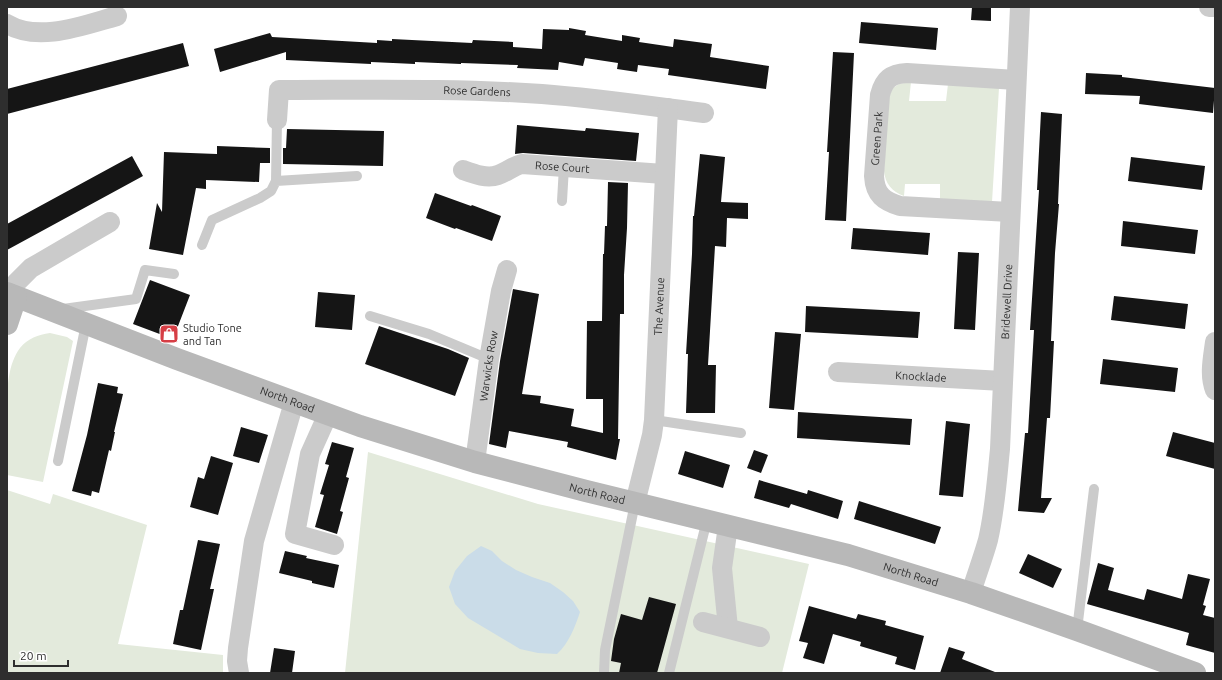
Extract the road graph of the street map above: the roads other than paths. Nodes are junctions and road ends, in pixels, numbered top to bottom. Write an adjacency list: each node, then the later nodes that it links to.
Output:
1 (1020, 7): 6 (street, Bridewell Drive)
2 (1209, 7): 3 (street)
3 (1215, 7)
4 (117, 16): 5 (street)
5 (12, 32)
6 (1016, 80): 16 (street, Bridewell Drive); 16 (street, Green Park)
7 (668, 108): 8 (street, Rose Gardens); 9 (street, Rose Gardens); 12 (street, The Avenue)
8 (704, 113)
9 (277, 120): 14 (lane)
10 (564, 167): 11 (street, Rose Court); 12 (street, Rose Court); 15 (lane)
11 (463, 170)
12 (664, 174): 33 (street, The Avenue)
13 (357, 176): 14 (lane)
14 (276, 181): 18 (lane)
15 (562, 201)
16 (1010, 212): 29 (street, Bridewell Drive)
17 (110, 222): 21 (street)
18 (202, 245)
19 (507, 270): 27 (street, Warwicks Row)
20 (174, 274): 22 (lane)
21 (11, 295): 22 (street, North Road); 24 (street)
22 (53, 311): 25 (street, North Road)
23 (370, 316): 27 (lane)
24 (7, 324)
25 (86, 324): 31 (street, North Road); 35 (lane)
26 (1215, 342): 30 (street)
27 (489, 359): 36 (street, Warwicks Row)
28 (838, 372): 29 (street, Knocklade)
29 (1003, 382): 41 (street, Bridewell Drive)
30 (1215, 390)
31 (294, 402): 32 (street, North Road); 46 (street)
32 (328, 414): 36 (street, North Road); 40 (street)
33 (654, 420): 34 (lane); 38 (street, The Avenue)
34 (740, 433)
35 (58, 461)
36 (475, 462): 38 (street, North Road)
37 (1094, 489): 44 (lane)
38 (635, 503): 39 (street, North Road); 47 (lane)
39 (718, 523): 41 (street, North Road); 43 (street); 48 (lane)
40 (334, 545)
41 (971, 593): 44 (street, North Road)
42 (703, 622): 43 (street)
43 (728, 628): 45 (street)
44 (1077, 630): 49 (street, North Road)
45 (760, 637)
46 (239, 673)
47 (604, 673)
48 (670, 673)
49 (1195, 673)

